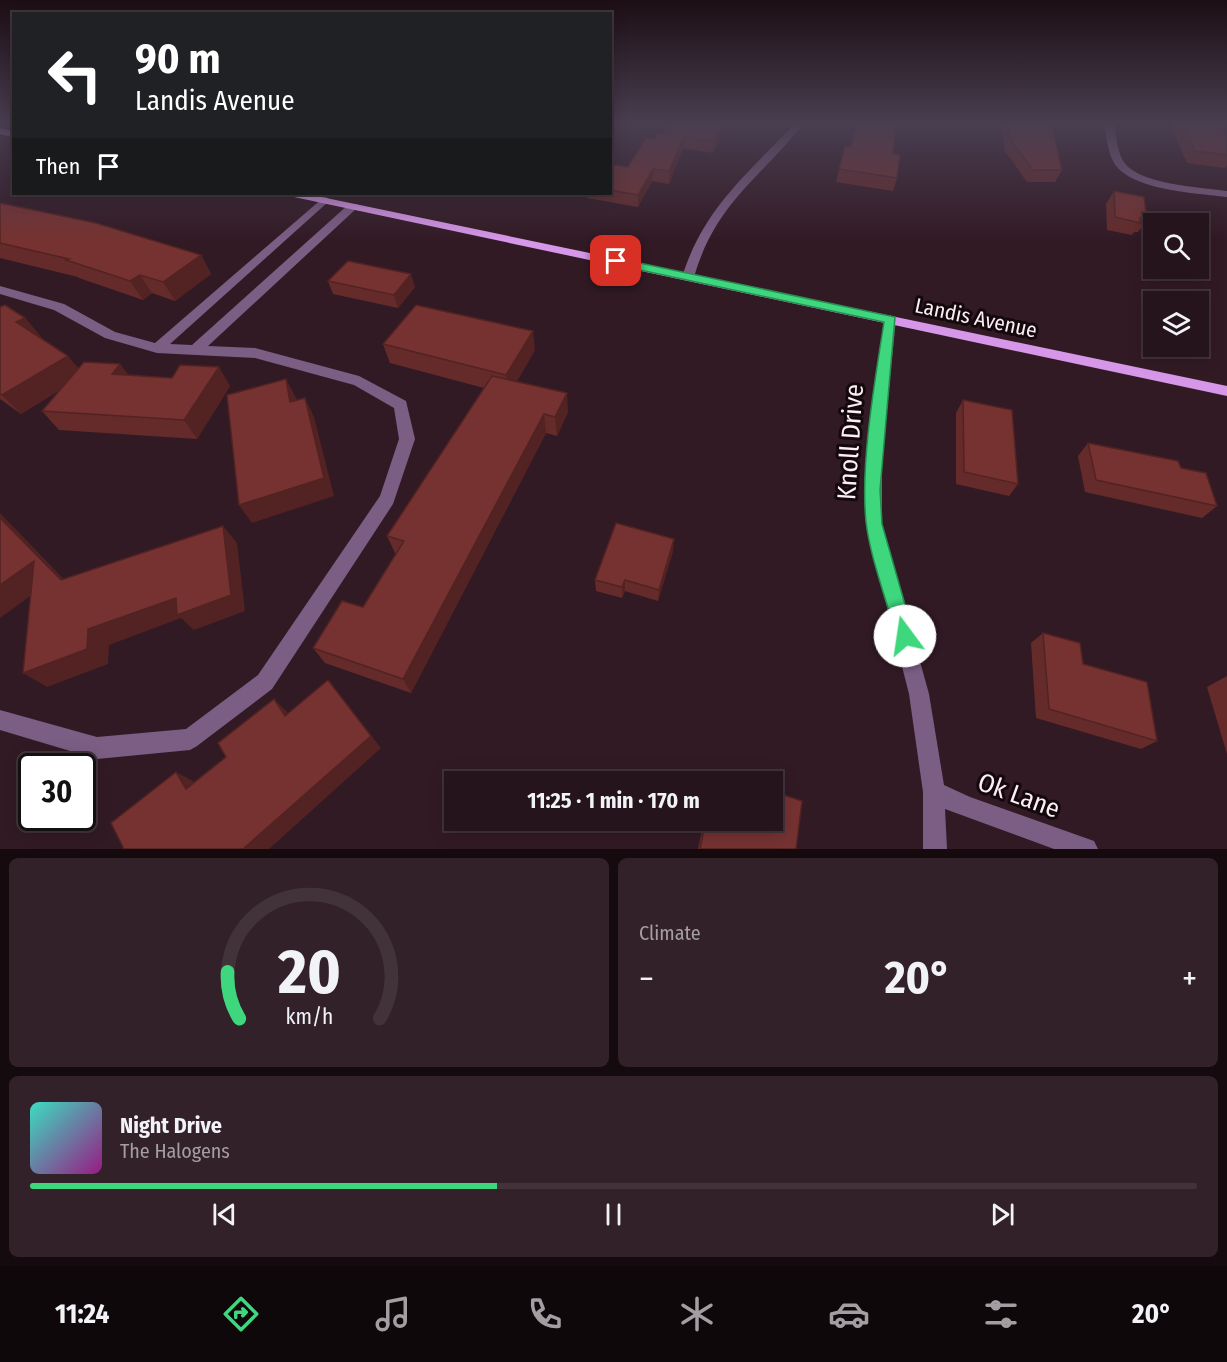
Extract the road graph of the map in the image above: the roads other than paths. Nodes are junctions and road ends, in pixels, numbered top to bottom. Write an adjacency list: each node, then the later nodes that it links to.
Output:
1 (761, 162): 7 (street)
2 (1118, 162): 3 (street)
3 (1227, 194)
4 (299, 195): 5 (main road, Landis Avenue)
5 (324, 200): 6 (main road, Landis Avenue); 10 (street)
6 (352, 206): 7 (main road, Landis Avenue); 11 (street)
7 (688, 277): 9 (main road, Landis Avenue)
8 (0, 290): 10 (street)
9 (890, 320): 12 (main road, Landis Avenue); 14 (street, Knoll Drive)
10 (157, 348): 11 (street)
11 (197, 348): 13 (street)
12 (1227, 391)
13 (0, 720)
14 (934, 792): 15 (street, Knoll Drive); 16 (street, Ok Lane)
15 (935, 849)
16 (1086, 849)

